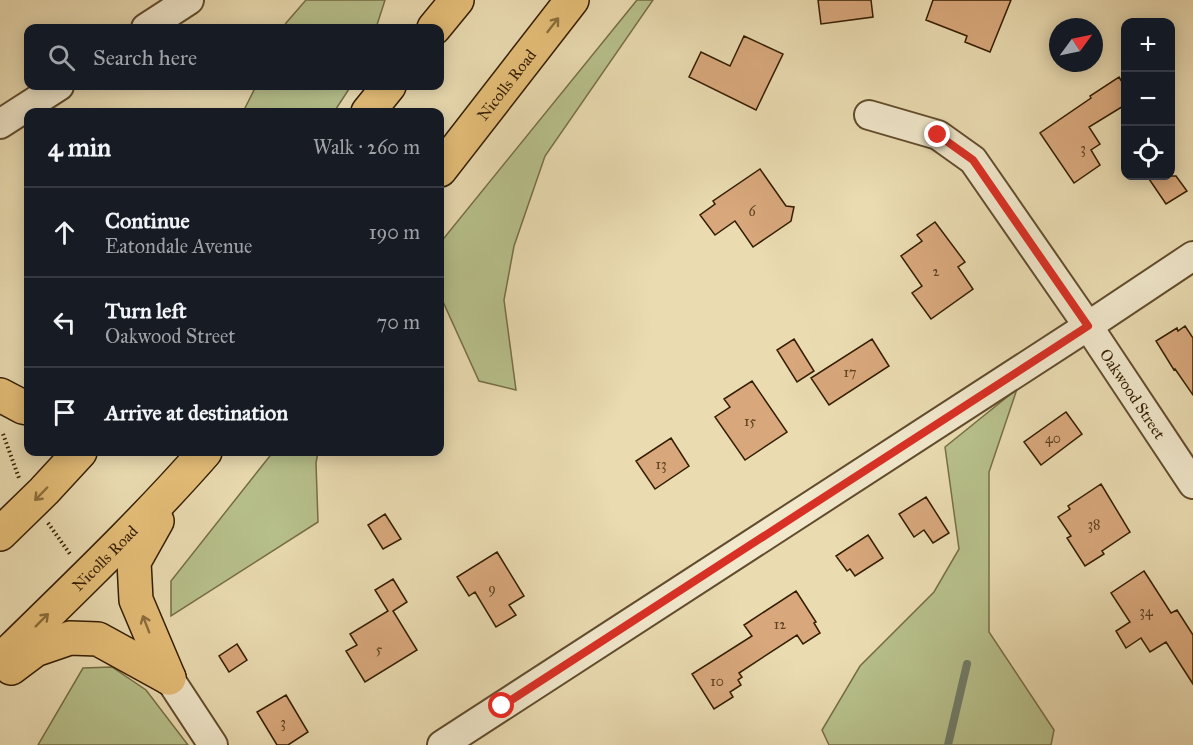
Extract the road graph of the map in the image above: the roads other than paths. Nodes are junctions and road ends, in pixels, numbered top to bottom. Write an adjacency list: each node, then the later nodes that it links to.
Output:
1 (189, 0): 4 (street)
2 (457, 0): 5 (highway)
3 (572, 0): 13 (highway, Nicolls Road, one-way to 3)
4 (152, 24)
5 (437, 24)
6 (53, 90): 8 (street)
7 (386, 90): 9 (highway)
8 (25, 108)
9 (371, 108)
10 (24, 109): 12 (street)
11 (869, 115): 15 (street, Oakwood Street)
12 (0, 124)
13 (444, 165)
14 (1193, 256): 15 (street)
15 (1088, 326): 20 (street, Oakwood Street); 26 (street)
16 (0, 395): 17 (highway)
17 (24, 407)
18 (76, 456): 21 (highway, one-way to 21)
19 (195, 463): 22 (highway, Nicolls Road, one-way to 19); 24 (highway, one-way to 19)
20 (1193, 484)
21 (0, 534)
22 (0, 661)
23 (0, 676): 24 (highway)
24 (169, 678): 25 (street)
25 (213, 745)
26 (442, 745)

